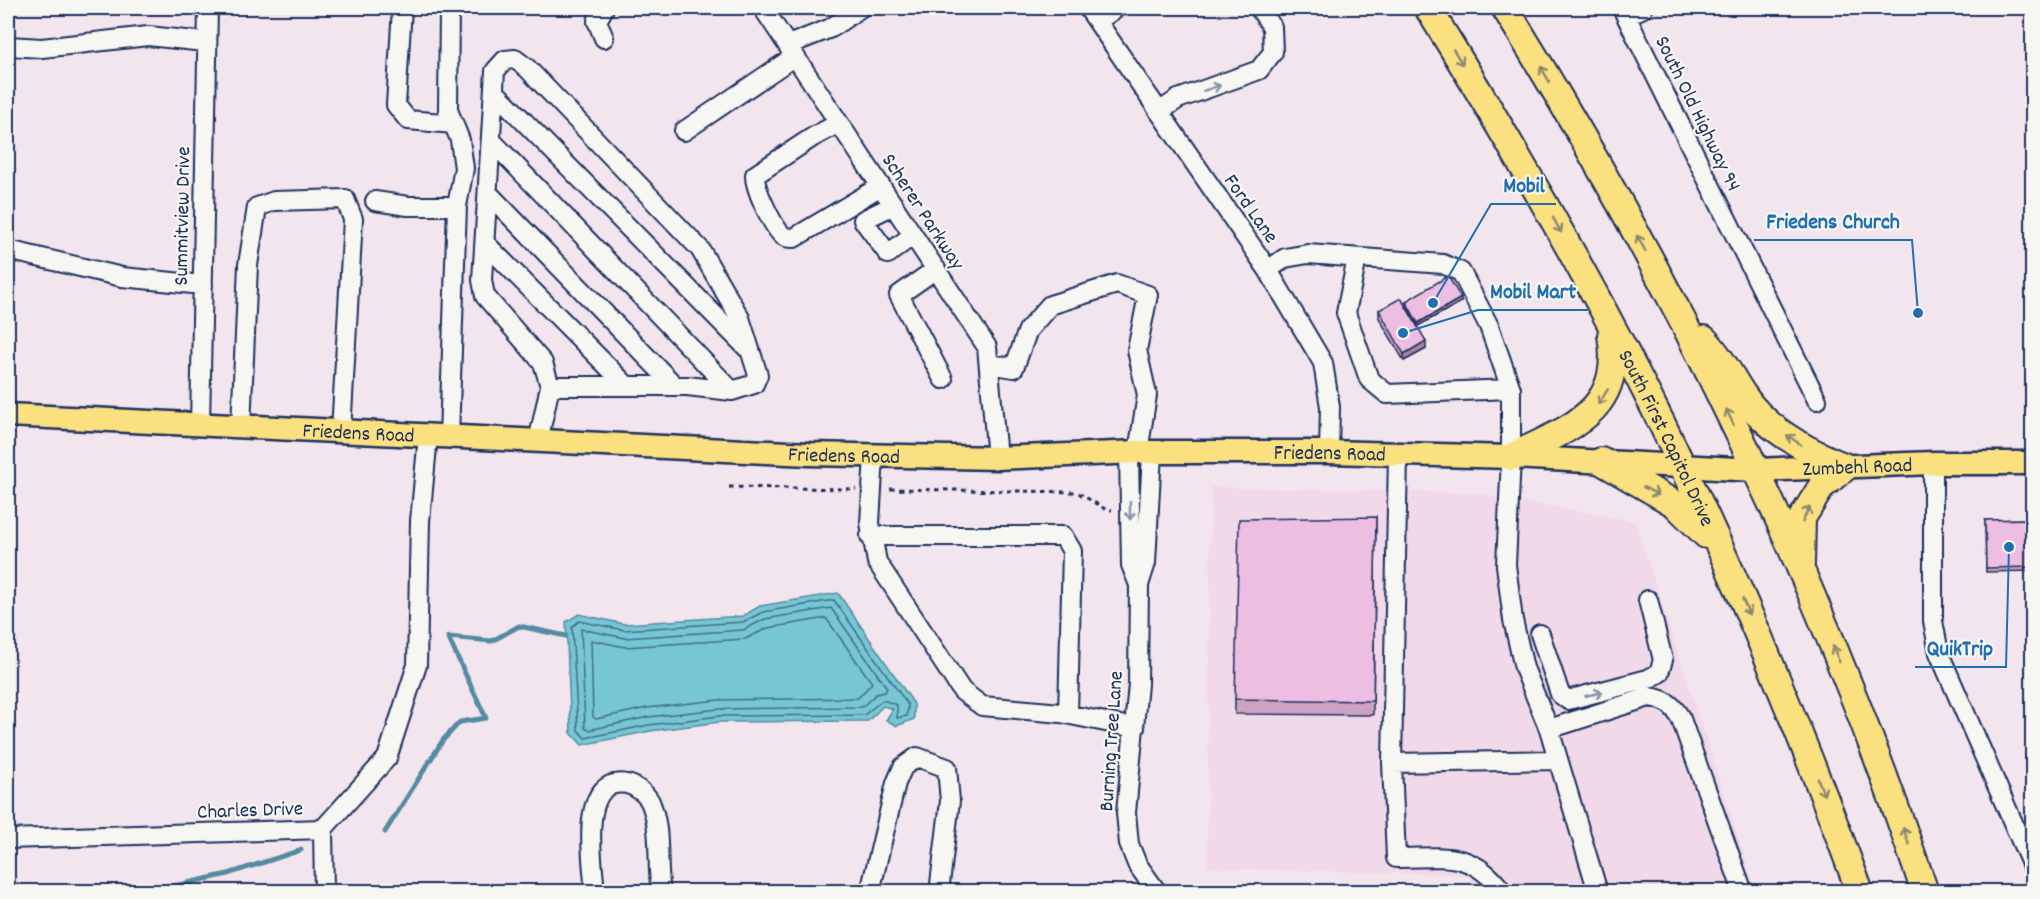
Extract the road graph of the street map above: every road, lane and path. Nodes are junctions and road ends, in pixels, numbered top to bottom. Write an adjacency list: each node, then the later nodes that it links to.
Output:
1 (208, 8): 15 (street, Summitview Drive)
2 (402, 8): 21 (street)
3 (449, 8): 21 (street, Charles Drive)
4 (604, 8): 14 (street)
5 (763, 8): 17 (street, Scherer Parkway)
6 (860, 8): 17 (street)
7 (1116, 8): 13 (street)
8 (1259, 8): 19 (street, one-way to 8)
9 (1428, 8): 37 (highway, South First Capitol Drive, one-way to 37)
10 (1505, 8): 36 (highway, one-way to 10)
11 (1643, 8): 12 (street)
12 (1624, 12): 46 (street, South Old Highway 94)
13 (1093, 14): 19 (street, Ford Lane)
14 (604, 38)
15 (206, 42): 16 (street); 35 (street, Summitview Drive)
16 (8, 46)
17 (791, 51): 20 (street, Scherer Parkway); 22 (street)
18 (494, 91): 23 (street); 38 (street); 38 (street)
19 (1159, 112): 34 (street, Ford Lane)
20 (839, 123): 24 (street, Scherer Parkway); 24 (street)
21 (454, 124): 28 (street, Charles Drive)
22 (684, 131)
23 (491, 140): 25 (street); 45 (street)
24 (881, 186): 27 (street, Scherer Parkway)
25 (488, 193): 30 (street); 43 (street)
26 (375, 201): 28 (street)
27 (894, 205): 29 (street, Scherer Parkway); 29 (street)
28 (457, 206): 51 (street, Charles Drive)
29 (913, 235): 33 (street, Scherer Parkway)
30 (485, 243): 41 (street); 42 (street)
31 (8, 254): 35 (street)
32 (1357, 258): 34 (street); 44 (street); 44 (street)
33 (936, 269): 39 (street, Scherer Parkway); 40 (street)
34 (1268, 270): 53 (street, Ford Lane)
35 (203, 285): 48 (street, Summitview Drive)
36 (1680, 316): 63 (highway, one-way to 36); 64 (highway, one-way to 36)
37 (1608, 320): 57 (highway, one-way to 57); 62 (highway, South First Capitol Drive)
38 (751, 351): 45 (street)
39 (989, 364): 54 (street, Burning Tree Lane); 58 (street, Scherer Parkway)
40 (943, 379)
41 (626, 385): 42 (street); 43 (street)
42 (550, 386): 52 (street)
43 (675, 386): 45 (street)
44 (1511, 389): 57 (street)
45 (732, 391)
46 (1817, 400)
47 (8, 415): 48 (main road, Friedens Road)
48 (200, 426): 49 (main road, Friedens Road)
49 (241, 427): 50 (main road, Friedens Road); 50 (street)
50 (341, 432): 51 (main road, Friedens Road)
51 (438, 437): 52 (main road, Friedens Road); 78 (street, Charles Drive)
52 (538, 442): 55 (main road, Friedens Road)
53 (1329, 452): 54 (main road, Friedens Road); 56 (main road, Friedens Road)
54 (1140, 453): 58 (main road, Friedens Road); 74 (street, Burning Tree Lane)
55 (874, 455): 58 (main road, Friedens Road); 66 (street)
56 (1398, 455): 57 (main road, Friedens Road); 77 (street)
57 (1511, 457): 59 (main road, Friedens Road); 75 (street)
58 (997, 458)
59 (1600, 461): 62 (main road, Friedens Road); 69 (highway, one-way to 69)
60 (1933, 463): 61 (main road, Zumbehl Road); 63 (main road, Zumbehl Road); 80 (street)
61 (2032, 463)
62 (1682, 466): 64 (main road, Zumbehl Road); 69 (highway, South First Capitol Drive)
63 (1846, 467): 64 (main road, Zumbehl Road); 70 (highway, one-way to 63)
64 (1755, 470): 70 (highway)
65 (729, 487): 66 (path)
66 (874, 489): 67 (path); 68 (street)
67 (1118, 510)
68 (870, 536): 73 (street); 73 (street)
69 (1722, 554): 91 (highway, South First Capitol Drive, one-way to 91)
70 (1801, 571): 92 (highway, one-way to 70)
71 (1648, 600): 72 (street, one-way to 71)
72 (1540, 634)
73 (1068, 714): 74 (street)
74 (1135, 728): 87 (street, Burning Tree Lane)
75 (1549, 729): 76 (street); 90 (street)
76 (1558, 760): 77 (street); 89 (street)
77 (1392, 763): 88 (street)
78 (323, 829): 79 (street, Charles Drive); 82 (street)
79 (8, 839)
80 (2027, 840): 81 (street)
81 (2032, 866)
82 (324, 891)
83 (595, 891): 84 (street)
84 (661, 891)
85 (870, 891): 86 (street)
86 (939, 891)
87 (1156, 891)
88 (1503, 891)
89 (1598, 891)
90 (1743, 891)
91 (1860, 891)
92 (1925, 891)

